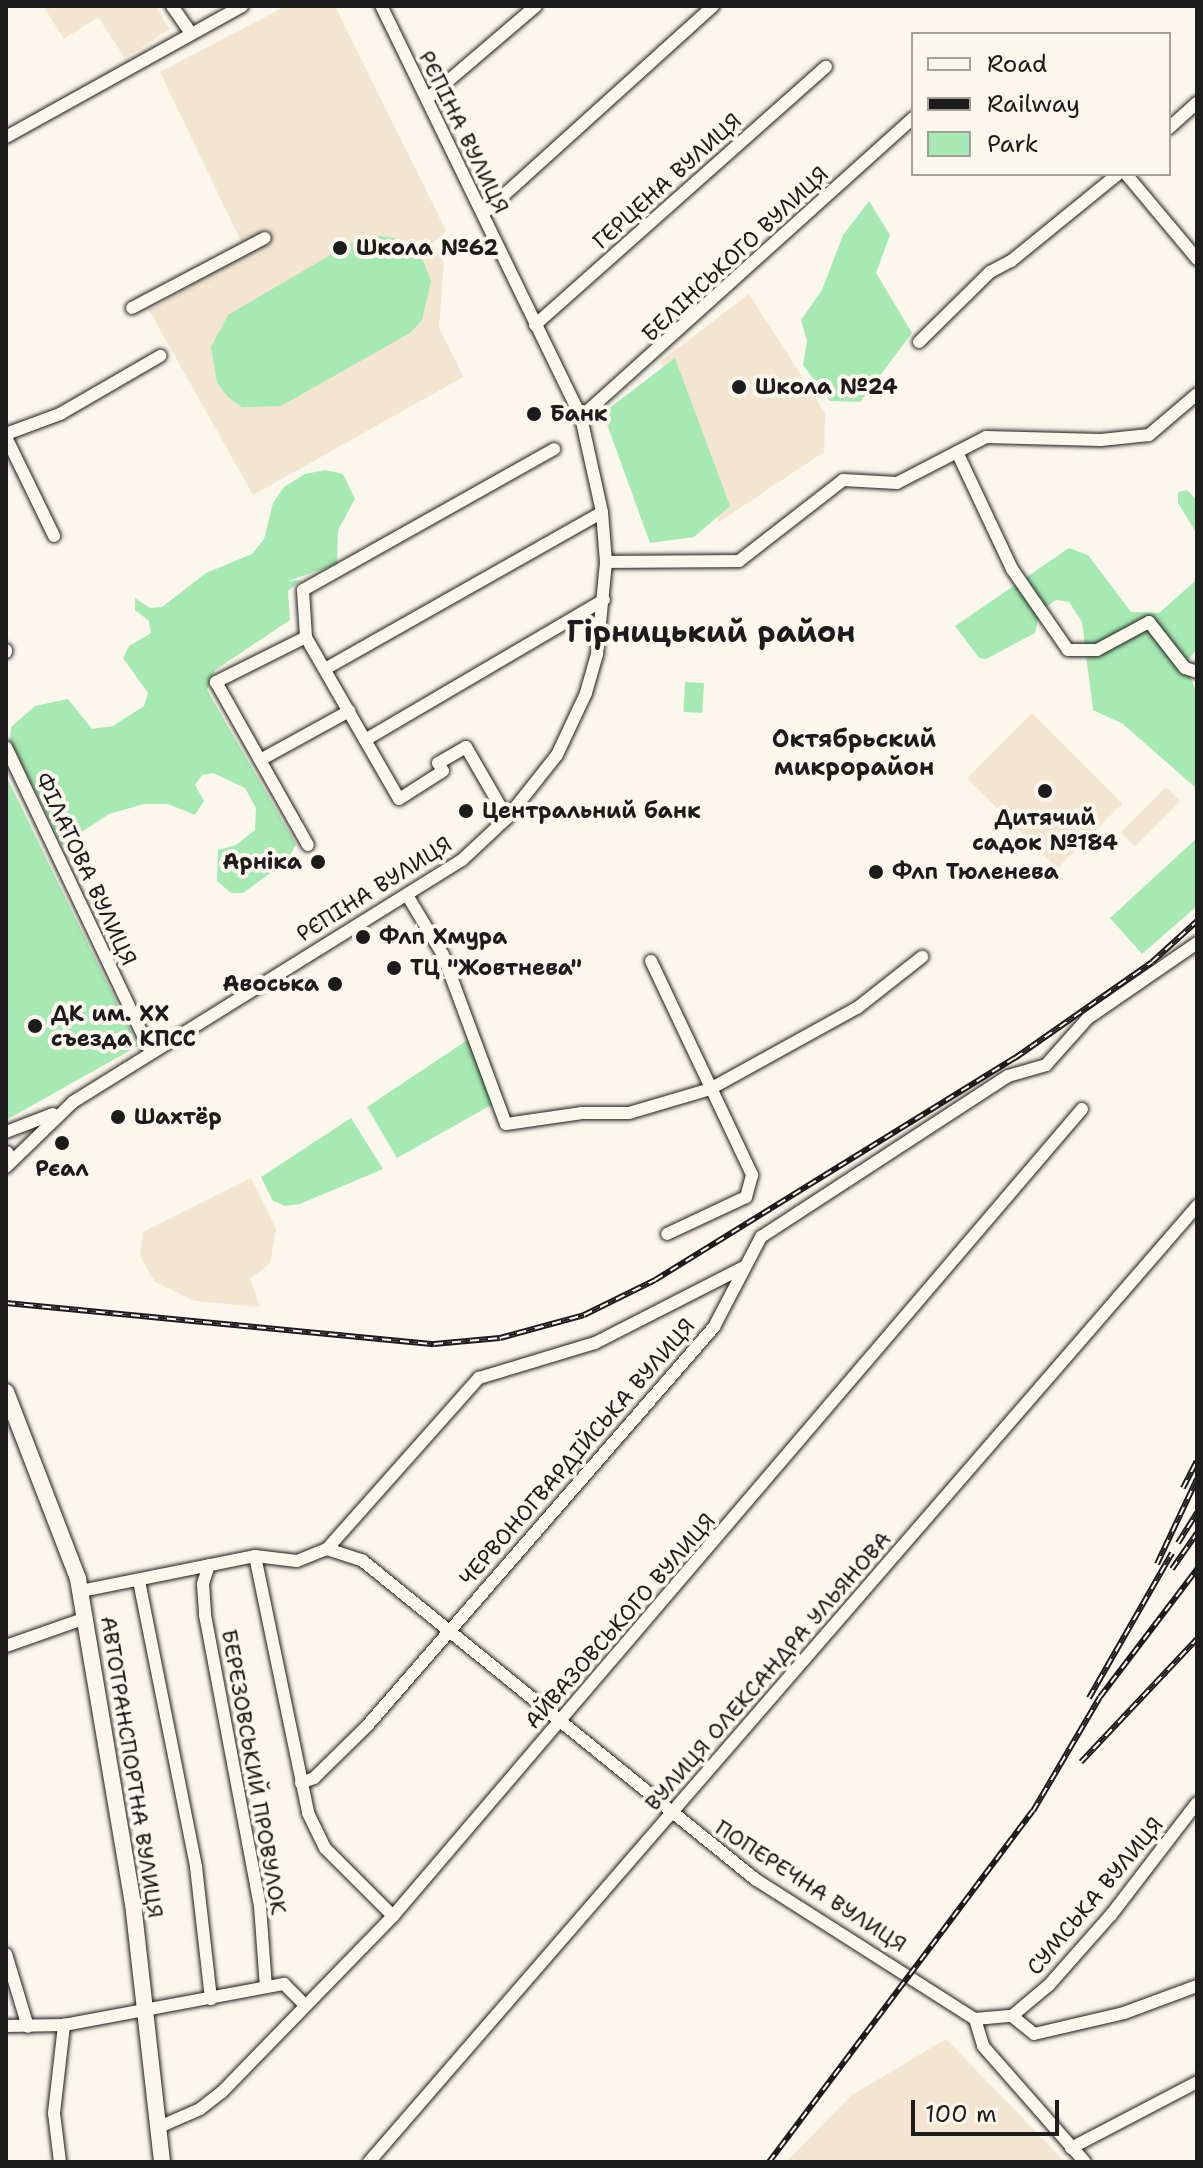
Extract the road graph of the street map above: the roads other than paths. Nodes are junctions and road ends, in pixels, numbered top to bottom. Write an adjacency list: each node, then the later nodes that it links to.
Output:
1 (172, 6): 6 (street)
2 (242, 6): 6 (street)
3 (381, 6): 8 (street, РЄПІНА ВУЛИЦЯ)
4 (536, 6): 8 (street)
5 (713, 6): 15 (street)
6 (190, 32): 12 (street)
7 (826, 67): 19 (street, ГЕРЦЕНА ВУЛИЦЯ)
8 (427, 99): 15 (street, РЄПІНА ВУЛИЦЯ)
9 (1197, 103): 11 (street)
10 (911, 120): 23 (street, БЕЛІНСЬКОГО ВУЛИЦЯ)
11 (1171, 126)
12 (6, 137)
13 (1116, 176): 20 (street)
14 (1128, 176): 17 (street)
15 (483, 214): 19 (street, РЄПІНА ВУЛИЦЯ)
16 (265, 238): 18 (street)
17 (1197, 259)
18 (132, 308)
19 (535, 325): 23 (street, РЄПІНА ВУЛИЦЯ)
20 (919, 342)
21 (160, 356): 24 (street)
22 (1195, 399): 26 (street)
23 (581, 417): 27 (street, РЄПІНА ВУЛИЦЯ)
24 (6, 435): 28 (street)
25 (554, 449): 31 (street)
26 (957, 452): 29 (street); 33 (street)
27 (602, 512): 29 (street, РЄПІНА ВУЛИЦЯ); 32 (street)
28 (54, 536)
29 (606, 562): 30 (street, РЄПІНА ВУЛИЦЯ)
30 (604, 600): 35 (street); 38 (street, РЄПІНА ВУЛИЦЯ)
31 (306, 637): 32 (street); 37 (street)
32 (325, 669): 34 (street)
33 (1197, 672)
34 (349, 711): 35 (street); 37 (street)
35 (365, 740): 38 (street)
36 (6, 747): 44 (street, ФІЛАТОВА ВУЛИЦЯ)
37 (260, 760): 39 (street)
38 (507, 818): 40 (street, РЄПІНА ВУЛИЦЯ)
39 (308, 845)
40 (407, 895): 44 (street, РЄПІНА ВУЛИЦЯ); 45 (street)
41 (1197, 943): 52 (street, ЧЕРВОНОГВАРДІЙСЬКА ВУЛИЦЯ)
42 (922, 957): 45 (street)
43 (651, 961): 45 (street)
44 (151, 1052): 46 (street, РЄПІНА ВУЛИЦЯ)
45 (711, 1088): 51 (street)
46 (73, 1102): 48 (street); 49 (street, РЄПІНА ВУЛИЦЯ)
47 (1082, 1109): 62 (street, АЙВАЗОВСЬКОГО ВУЛИЦЯ)
48 (6, 1132)
49 (6, 1167)
50 (1197, 1206): 65 (street, ВУЛИЦЯ ОЛЕКСАНДРА УЛЬЯНОВА)
51 (667, 1234)
52 (744, 1267): 54 (street); 60 (street, ЧЕРВОНОГВАРДІЙСЬКА ВУЛИЦЯ)
53 (6, 1392): 58 (main road, АВТОТРАНСПОРТНА ВУЛИЦЯ)
54 (327, 1549): 55 (street); 60 (street, ПОПЕРЕЧНА ВУЛИЦЯ)
55 (255, 1556): 56 (street); 63 (street)
56 (209, 1565): 57 (street); 69 (street, БЕРЕЗОВСЬКИЙ ПРОВУЛОК)
57 (139, 1581): 58 (street); 70 (street)
58 (81, 1591): 59 (main road, АВТОТРАНСПОРТНА ВУЛИЦЯ)
59 (86, 1618): 61 (street); 72 (main road, АВТОТРАНСПОРТНА ВУЛИЦЯ)
60 (448, 1628): 62 (street, ПОПЕРЕЧНА ВУЛИЦЯ); 63 (street, ЧЕРВОНОГВАРДІЙСЬКА ВУЛИЦЯ)
61 (6, 1646)
62 (559, 1720): 65 (street, ПОПЕРЕЧНА ВУЛИЦЯ); 66 (street, АЙВАЗОВСЬКОГО ВУЛИЦЯ)
63 (301, 1783): 66 (street)
64 (1197, 1803): 73 (street, СУМСЬКА ВУЛИЦЯ)
65 (670, 1814): 74 (street, ПОПЕРЕЧНА ВУЛИЦЯ); 83 (street, ВУЛИЦЯ ОЛЕКСАНДРА УЛЬЯНОВА)
66 (393, 1916): 71 (street, АЙВАЗОВСЬКОГО ВУЛИЦЯ)
67 (6, 1954): 77 (street)
68 (1197, 1986): 73 (street)
69 (266, 1987): 70 (street); 71 (street)
70 (211, 1999): 72 (street)
71 (305, 2005): 79 (street, АЙВАЗОВСЬКОГО ВУЛИЦЯ)
72 (146, 2011): 75 (street); 79 (main road, АВТОТРАНСПОРТНА ВУЛИЦЯ)
73 (1012, 2016): 74 (street)
74 (975, 2019): 80 (street)
75 (64, 2025): 77 (street); 81 (street)
76 (6, 2026): 77 (street)
77 (28, 2027)
78 (1197, 2082): 80 (street)
79 (159, 2127): 82 (main road, АВТОТРАНСПОРТНА ВУЛИЦЯ)
80 (1071, 2148): 84 (street)
81 (60, 2162)
82 (162, 2162)
83 (369, 2162)
84 (1085, 2162)

